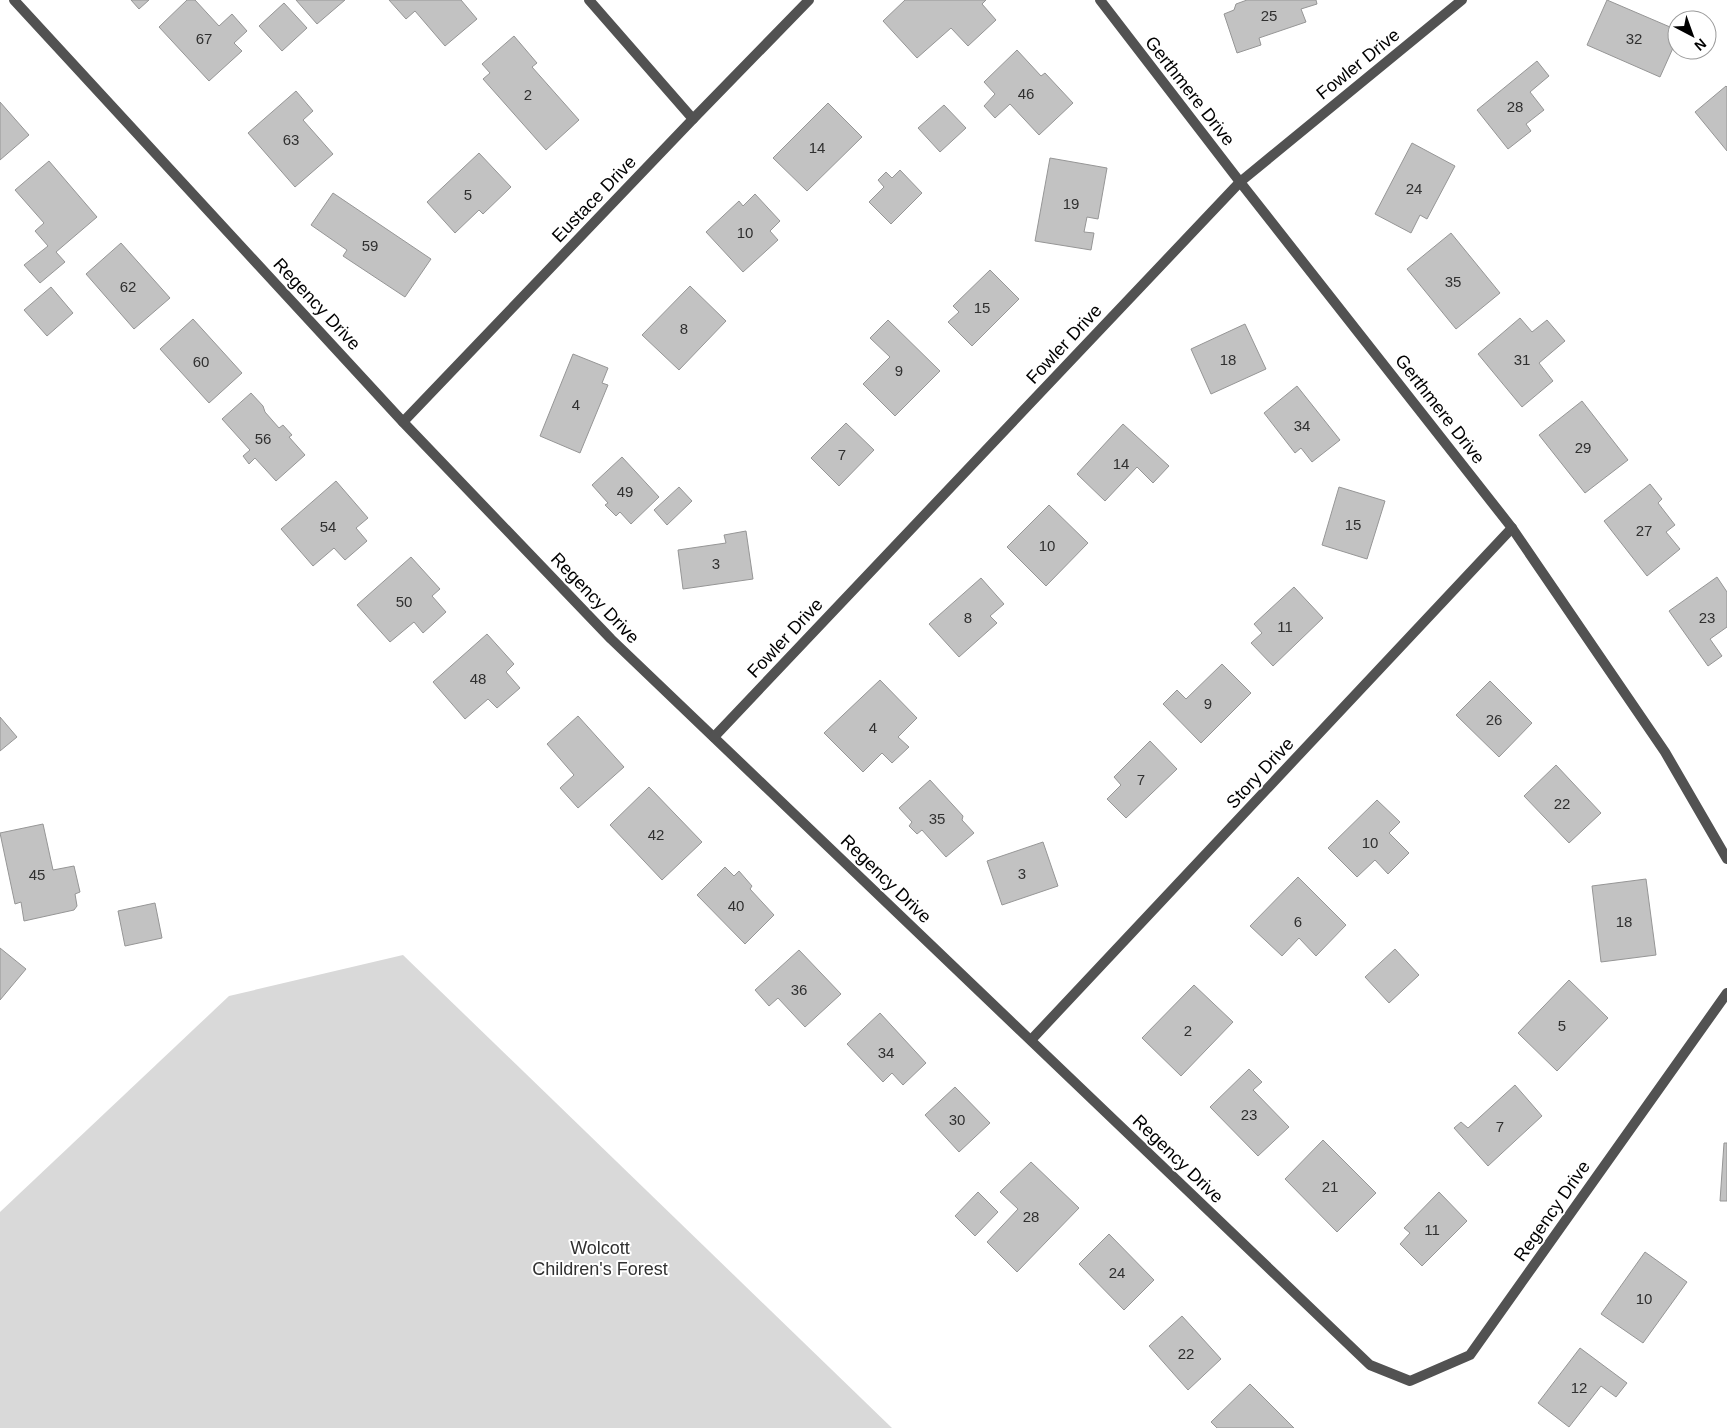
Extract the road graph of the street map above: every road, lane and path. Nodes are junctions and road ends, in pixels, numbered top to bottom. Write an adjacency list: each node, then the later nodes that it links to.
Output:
1 (14, 0): 8 (street, Regency Drive)
2 (589, 0): 6 (street)
3 (809, 0): 6 (street, Eustace Drive)
4 (1100, 0): 7 (street, Gerthmere Drive)
5 (1462, 0): 7 (street, Fowler Drive)
6 (693, 118): 8 (street, Eustace Drive)
7 (1240, 182): 9 (street, Gerthmere Drive); 10 (street, Fowler Drive)
8 (403, 422): 10 (street, Regency Drive)
9 (1512, 528): 11 (street, Gerthmere Drive); 13 (street, Story Drive)
10 (714, 738): 13 (street, Regency Drive)
11 (1727, 858)
12 (1727, 993): 13 (street, Regency Drive)
13 (1031, 1040)

